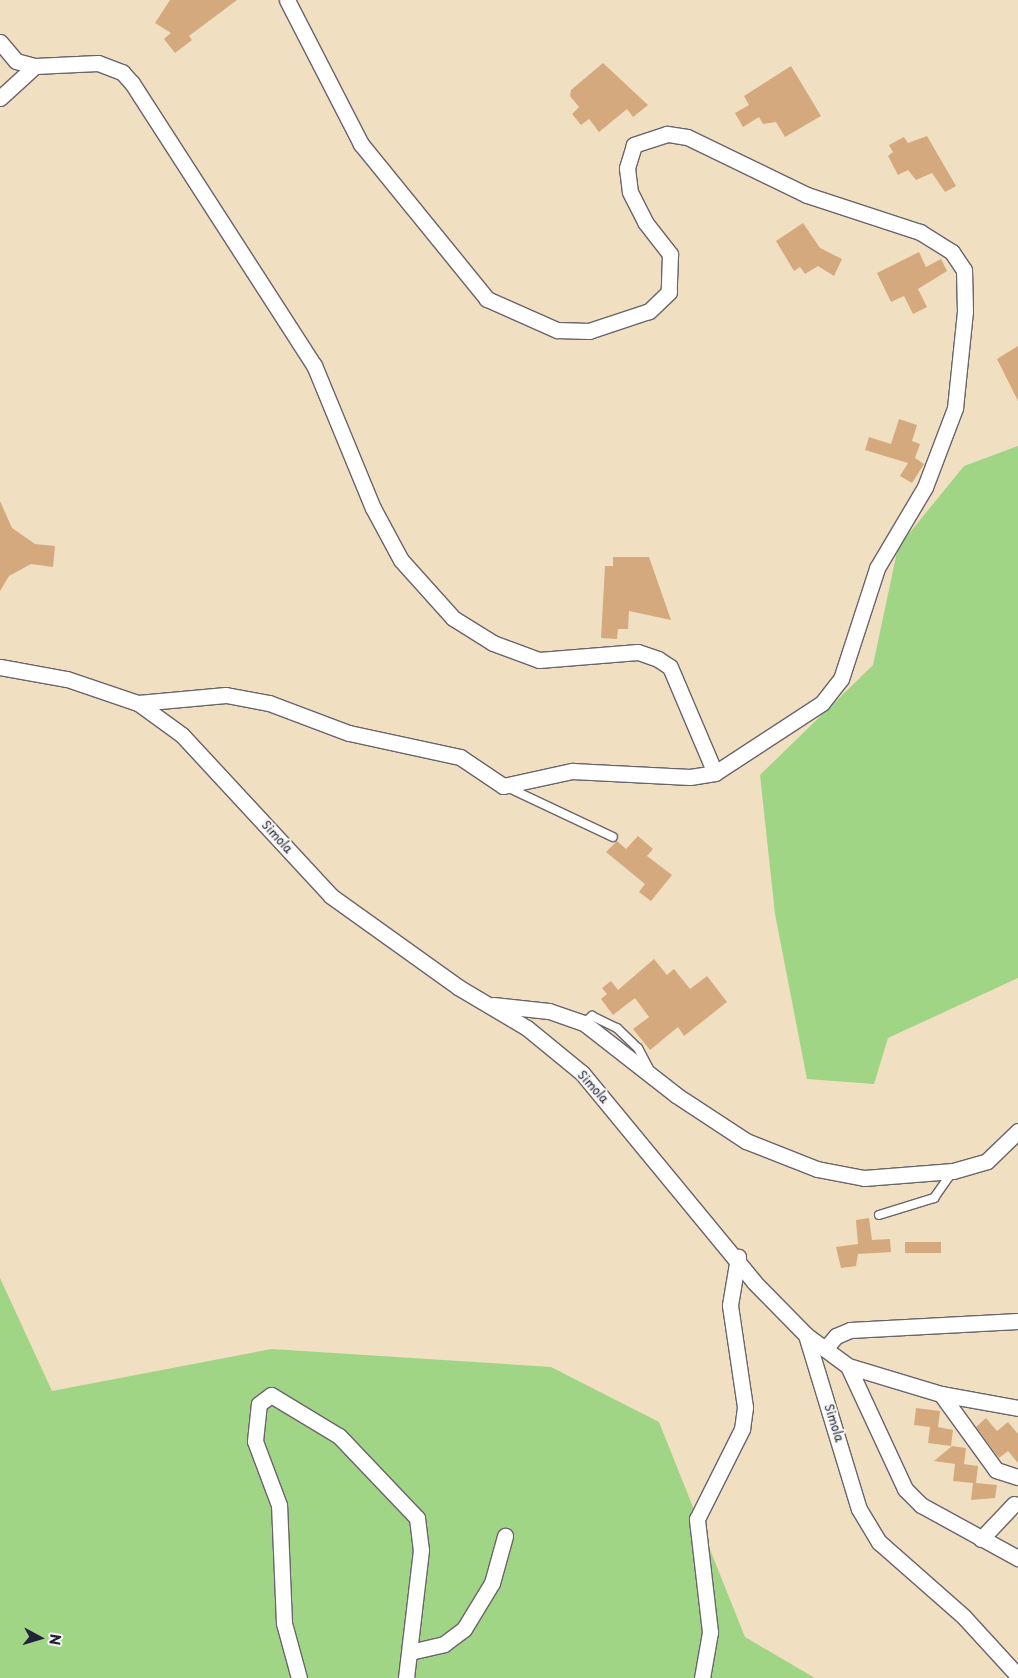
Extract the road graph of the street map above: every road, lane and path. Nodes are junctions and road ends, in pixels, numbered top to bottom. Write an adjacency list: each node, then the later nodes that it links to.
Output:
1 (287, 0): 7 (street)
2 (3, 52): 3 (street)
3 (35, 66): 4 (street); 7 (street)
4 (0, 98)
5 (0, 666): 6 (street, Simola)
6 (138, 703): 8 (street); 10 (street, Simola)
7 (715, 773): 8 (street)
8 (503, 786): 9 (lane)
9 (613, 836)
10 (488, 1005): 12 (street); 14 (street, Simola)
11 (1018, 1131): 12 (street)
12 (952, 1170): 13 (lane)
13 (879, 1215)
14 (738, 1257): 16 (street, Simola); 28 (street)
15 (1018, 1321): 17 (street)
16 (806, 1335): 17 (street); 27 (street, Simola)
17 (825, 1349): 18 (street)
18 (848, 1366): 19 (street); 24 (street)
19 (941, 1394): 20 (street); 21 (street)
20 (1018, 1408)
21 (1018, 1477)
22 (1014, 1504): 24 (street)
23 (505, 1536): 26 (street)
24 (981, 1539): 25 (street)
25 (1018, 1558)
26 (410, 1652): 29 (street); 30 (street)
27 (1018, 1676)
28 (703, 1677)
29 (300, 1678)
30 (406, 1678)

